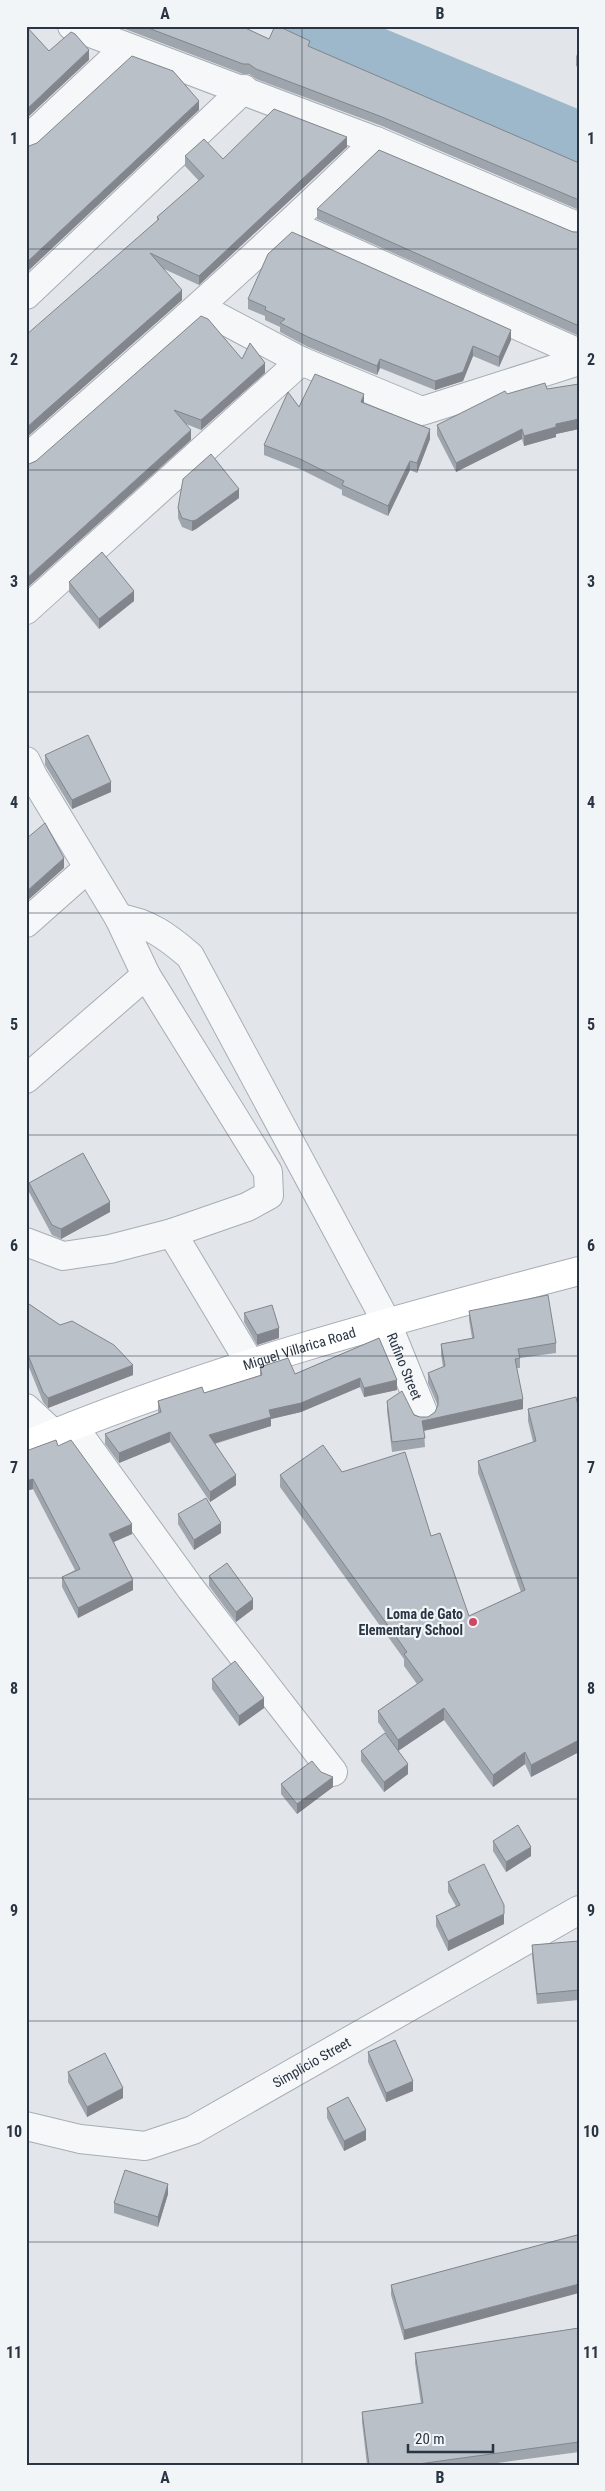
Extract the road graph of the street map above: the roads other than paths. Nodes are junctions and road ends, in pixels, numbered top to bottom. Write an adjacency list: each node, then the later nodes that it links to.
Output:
1 (72, 26): 2 (street)
2 (125, 48): 3 (street); 5 (street)
3 (244, 89): 4 (street); 8 (street)
4 (376, 141): 6 (street); 7 (street)
5 (26, 142)
6 (290, 224): 9 (street); 10 (street)
7 (579, 227)
8 (26, 295)
9 (199, 307): 11 (street); 13 (street)
10 (579, 353)
11 (301, 361): 12 (street); 14 (street)
12 (579, 361)
13 (26, 458)
14 (26, 610)
15 (28, 773): 16 (street)
16 (88, 868): 17 (street); 18 (street)
17 (118, 918): 19 (street); 24 (street, Rufino Street)
18 (26, 923)
19 (146, 975): 20 (street); 21 (street)
20 (26, 1079)
21 (172, 1234): 22 (street); 25 (street)
22 (26, 1242)
23 (579, 1270): 24 (main road, Miguel Villarica Road)
24 (386, 1321): 25 (main road, Miguel Villarica Road); 27 (street, Rufino Street)
25 (250, 1363): 28 (main road, Miguel Villarica Road)
26 (26, 1408): 28 (street)
27 (423, 1412)
28 (64, 1430): 29 (main road, Miguel Villarica Road); 30 (street)
29 (26, 1446)
30 (333, 1772)
31 (579, 1910): 32 (street, Simplicio Street)
32 (26, 2126)

